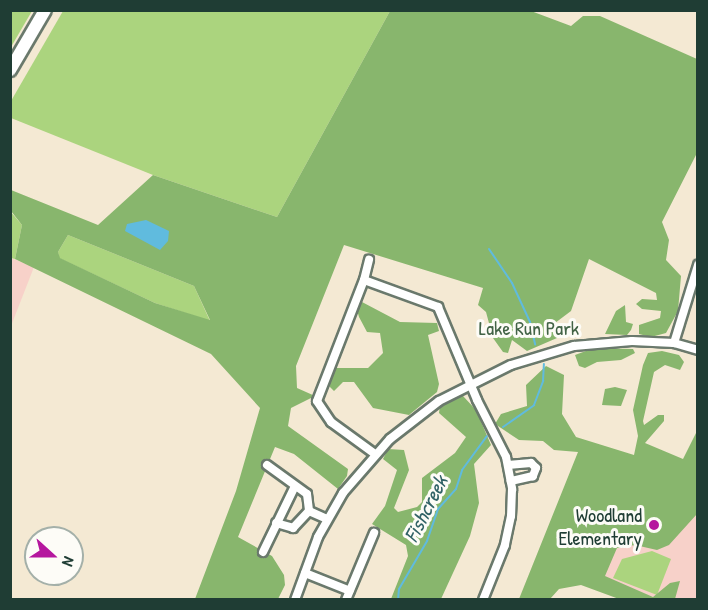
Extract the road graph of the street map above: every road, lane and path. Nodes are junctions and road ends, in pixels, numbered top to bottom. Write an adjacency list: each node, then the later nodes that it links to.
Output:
1 (45, 10): 2 (main road)
2 (10, 70)
3 (369, 260): 5 (street)
4 (698, 264): 6 (street)
5 (364, 280): 8 (street); 9 (street)
6 (674, 343): 7 (street); 8 (street)
7 (698, 350)
8 (472, 383): 9 (street); 11 (street)
9 (375, 454): 15 (street)
10 (267, 465): 13 (street)
11 (508, 465): 12 (street); 12 (street)
12 (510, 481): 23 (street)
13 (295, 486): 14 (street); 16 (street)
14 (309, 511): 15 (street); 16 (street)
15 (327, 519): 19 (street)
16 (276, 523): 18 (street)
17 (374, 532): 20 (street)
18 (263, 552)
19 (305, 573): 20 (street); 21 (street)
20 (350, 591): 22 (street)
21 (295, 600)
22 (346, 600)
23 (483, 600)

